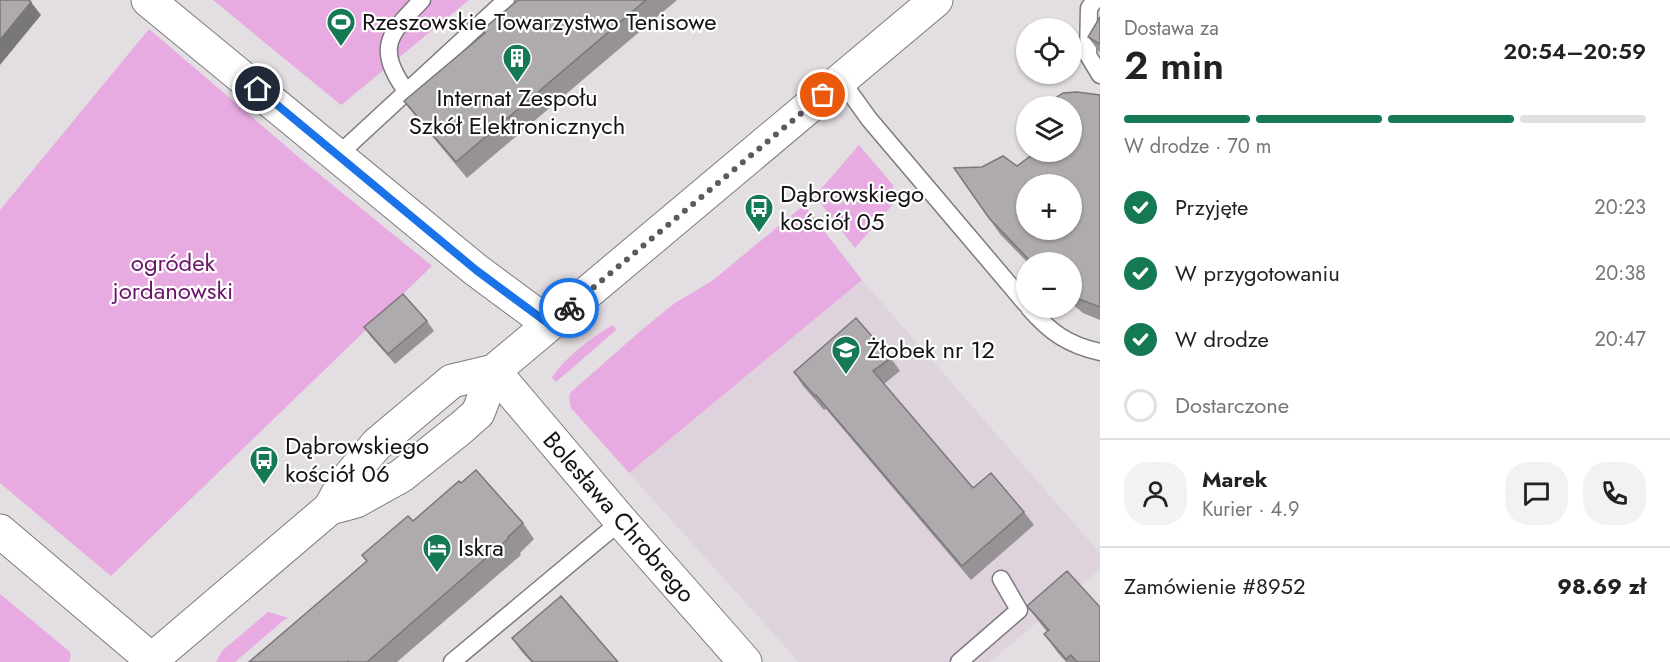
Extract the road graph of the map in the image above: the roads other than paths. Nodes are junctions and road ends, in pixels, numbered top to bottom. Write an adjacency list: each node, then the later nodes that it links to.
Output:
1 (148, 0): 9 (street)
2 (422, 0): 8 (lane)
3 (506, 0): 8 (lane)
4 (936, 0): 7 (street)
5 (1095, 0): 6 (lane)
6 (1100, 75)
7 (841, 80): 10 (lane); 12 (street)
8 (406, 91): 9 (lane)
9 (338, 155): 12 (street)
10 (1016, 293)
11 (1039, 318): 13 (lane)
12 (549, 324): 14 (street)
13 (1100, 352)
14 (494, 371): 15 (street, Bolesława Chrobrego); 18 (street)
15 (621, 521): 19 (lane); 20 (street, Bolesława Chrobrego)
16 (0, 531): 18 (street)
17 (1001, 579): 21 (lane)
18 (151, 661)
19 (452, 662)
20 (746, 662)
21 (959, 662)

